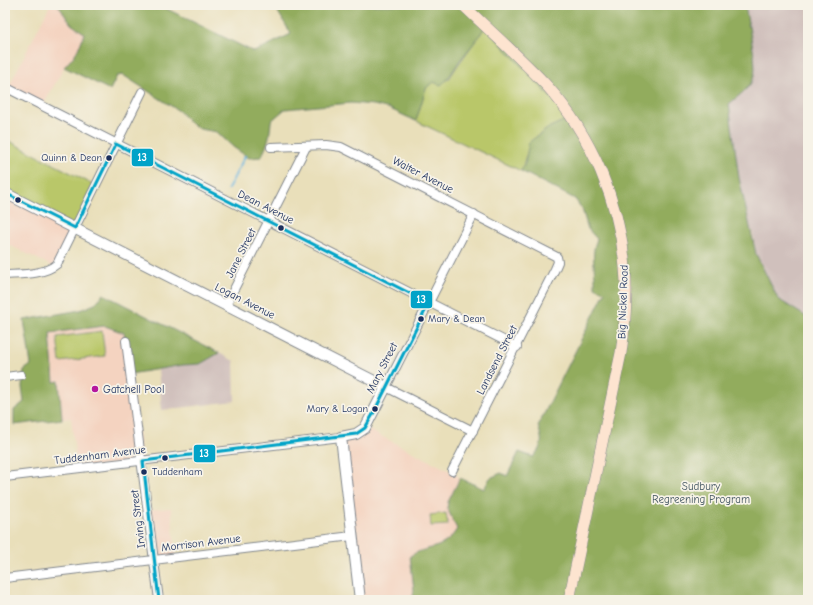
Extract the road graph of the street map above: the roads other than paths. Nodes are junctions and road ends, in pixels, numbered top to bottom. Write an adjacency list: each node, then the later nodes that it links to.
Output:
1 (463, 5): 30 (main road, Big Nickel Road)
2 (5, 87): 4 (street, Dean Avenue)
3 (142, 92): 4 (street)
4 (116, 144): 9 (street, Dean Avenue); 10 (street)
5 (306, 146): 6 (street, Walter Avenue); 8 (street, Walter Avenue); 9 (street, Jane Street)
6 (271, 147)
7 (5, 192): 10 (street, Logan Avenue)
8 (474, 214): 11 (street, Walter Avenue); 13 (street, Mary Street)
9 (269, 221): 13 (street, Dean Avenue); 14 (street, Jane Street)
10 (75, 228): 12 (street); 14 (street, Logan Avenue)
11 (557, 257): 16 (street, Landsend Street)
12 (5, 275)
13 (429, 303): 16 (street, Dean Avenue); 19 (street, Mary Street)
14 (226, 305): 19 (street, Logan Avenue)
15 (126, 341): 22 (street, Irving Street)
16 (516, 347): 20 (street, Landsend Street)
17 (21, 375): 18 (street)
18 (5, 377)
19 (386, 387): 20 (street, Logan Avenue); 21 (street, Mary Street)
20 (473, 431): 23 (street, Landsend Street)
21 (341, 437): 22 (street, Tuddenham Avenue); 25 (street)
22 (143, 461): 24 (street, Tuddenham Avenue); 26 (street, Irving Street)
23 (452, 471)
24 (5, 477)
25 (352, 536): 26 (street, Morrison Avenue); 29 (street)
26 (154, 560): 27 (street, Morrison Avenue); 28 (street, Irving Street)
27 (5, 578)
28 (159, 600)
29 (360, 600)
30 (568, 600)

